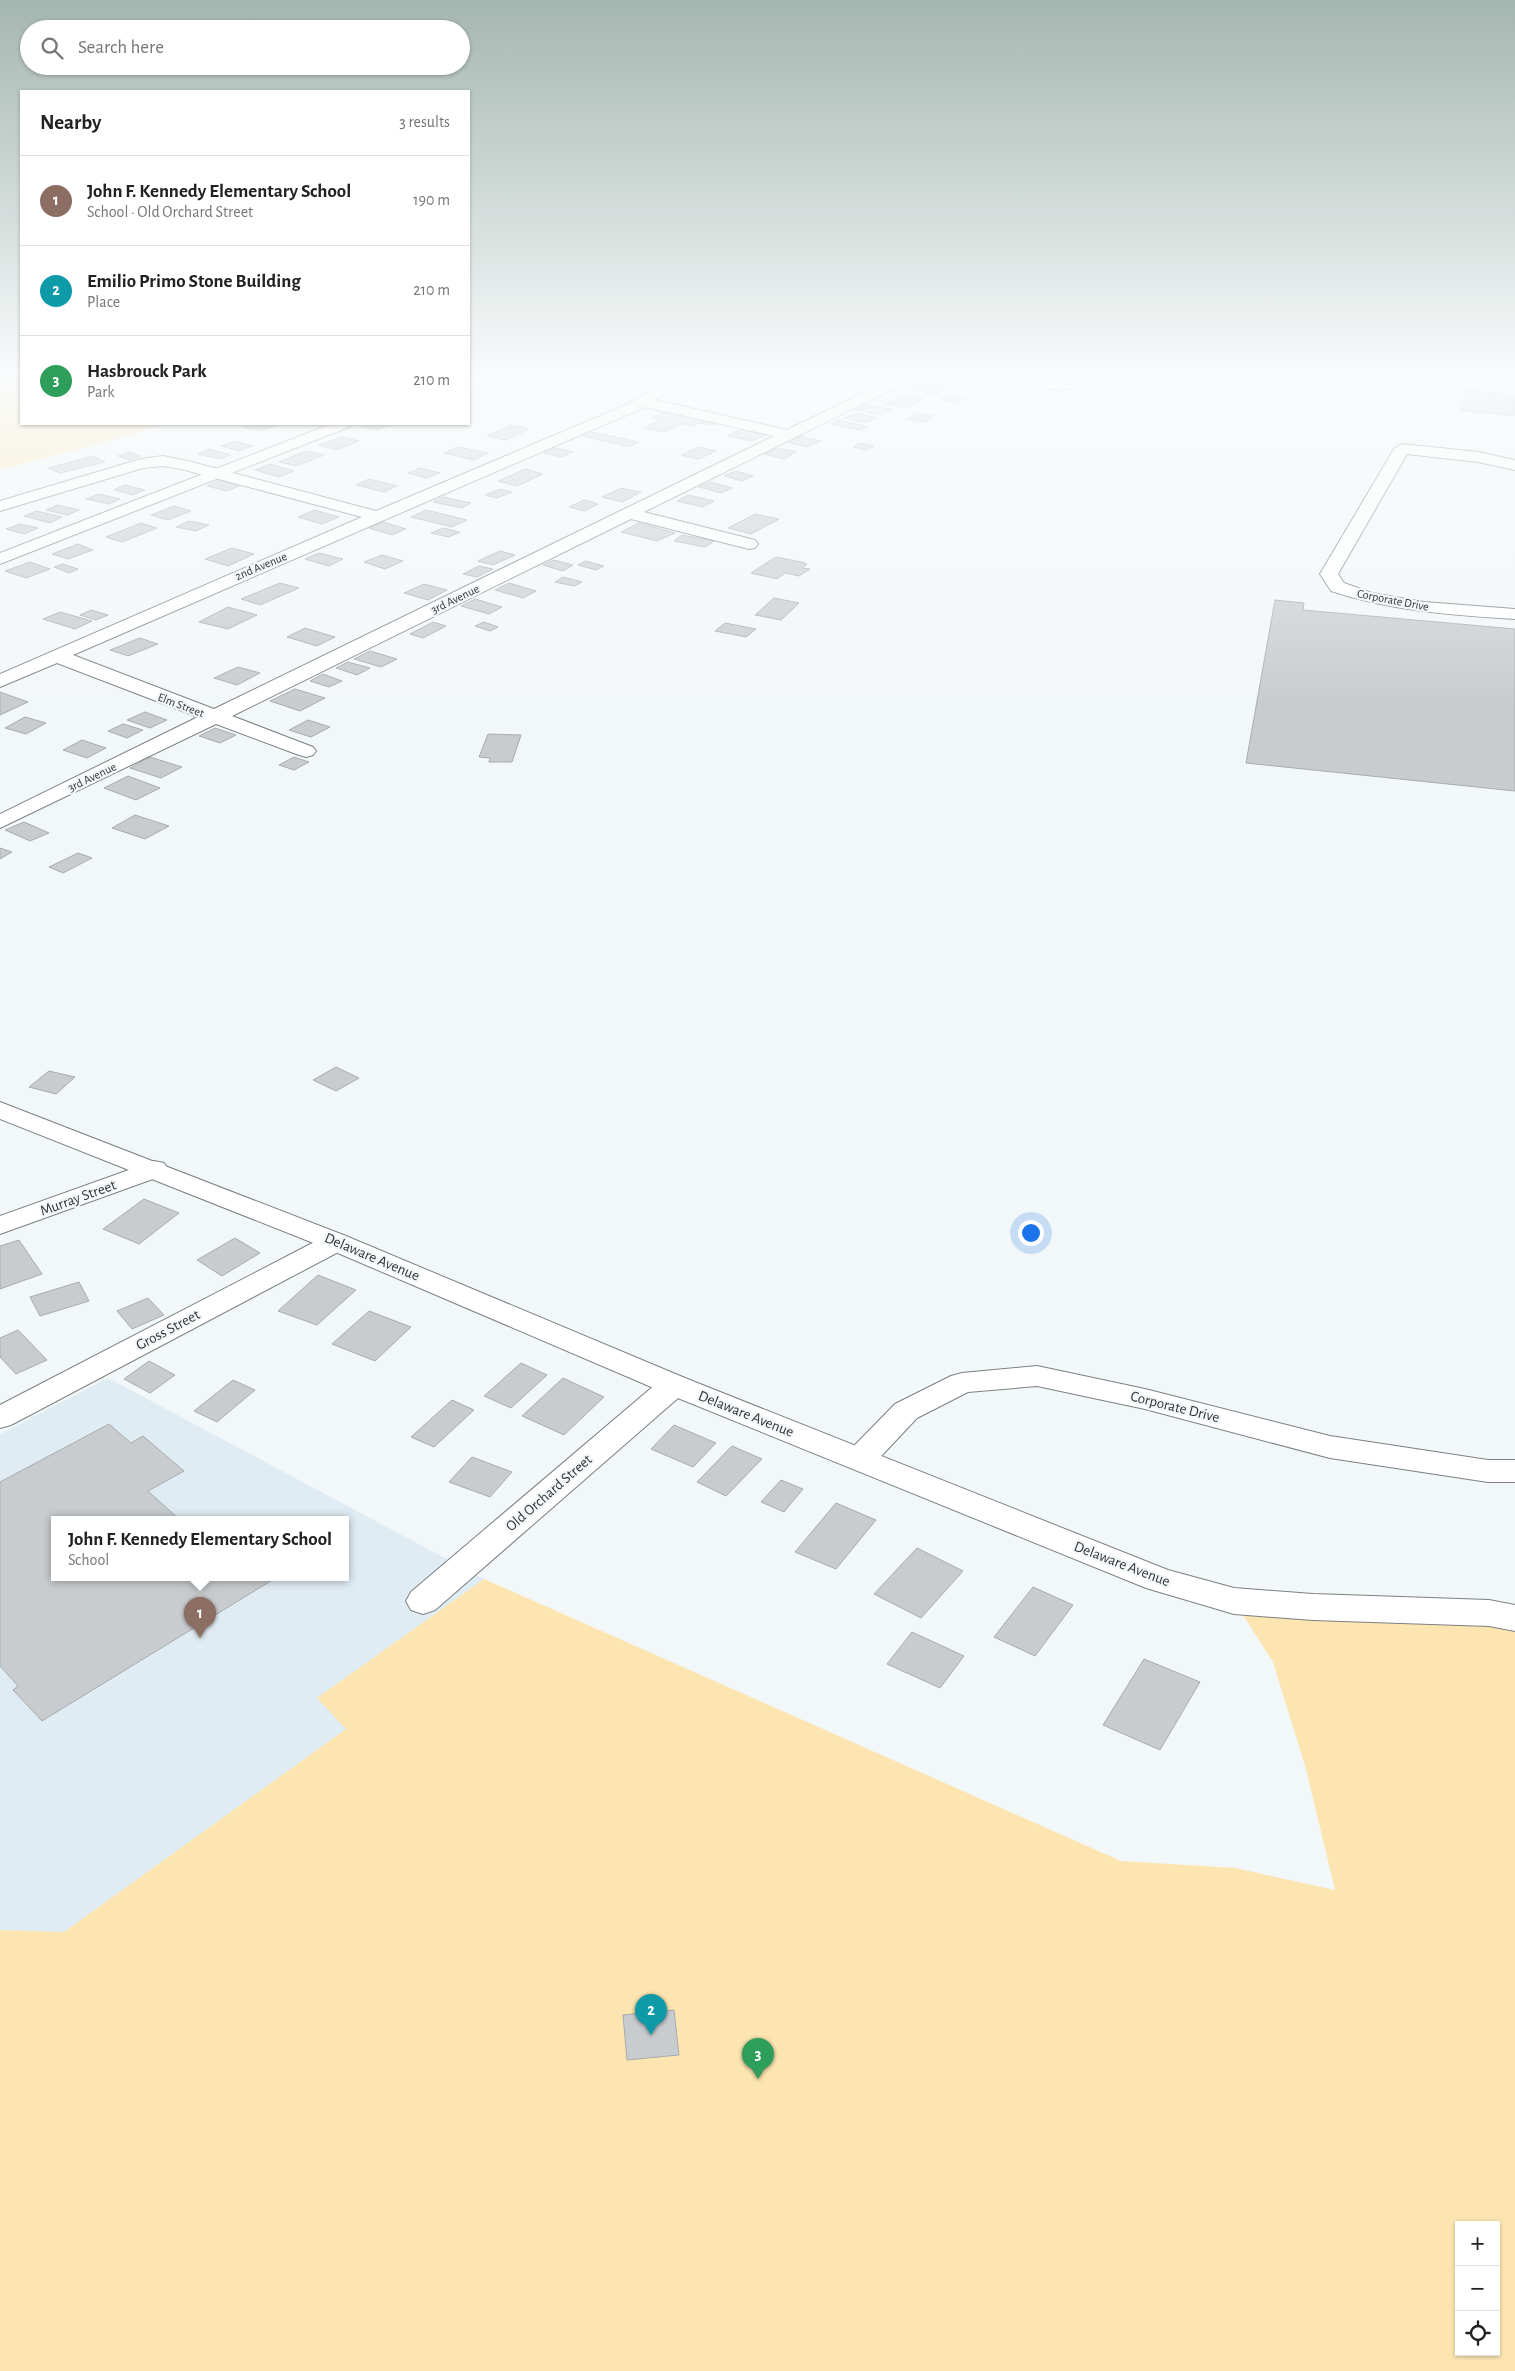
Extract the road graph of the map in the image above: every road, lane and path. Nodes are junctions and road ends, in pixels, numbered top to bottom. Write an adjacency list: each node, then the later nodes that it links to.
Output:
1 (68, 486): 7 (street)
2 (188, 486): 11 (street)
3 (261, 486): 9 (street)
4 (447, 486): 9 (street, 2nd Avenue)
5 (687, 486): 8 (street, 3rd Avenue)
6 (1381, 486): 12 (street, Corporate Drive)
7 (0, 506)
8 (630, 514): 10 (street); 15 (street, 3rd Avenue)
9 (376, 516): 13 (street, 2nd Avenue)
10 (749, 544)
11 (0, 560)
12 (1515, 614)
13 (57, 656): 14 (street, 2nd Avenue); 15 (street, Elm Street)
14 (0, 681)
15 (213, 717): 16 (street, Elm Street); 17 (street, 3rd Avenue)
16 (306, 751)
17 (0, 822)
18 (0, 1110): 19 (street, Delaware Avenue)
19 (154, 1169): 20 (street, Murray Street); 21 (street, Delaware Avenue)
20 (0, 1226)
21 (336, 1242): 22 (street, Delaware Avenue); 23 (street, Gross Street)
22 (674, 1385): 24 (street, Delaware Avenue); 26 (street, Old Orchard Street)
23 (0, 1418)
24 (860, 1460): 25 (street, Corporate Drive); 27 (street, Delaware Avenue)
25 (1515, 1471)
26 (423, 1602)
27 (1515, 1618)

